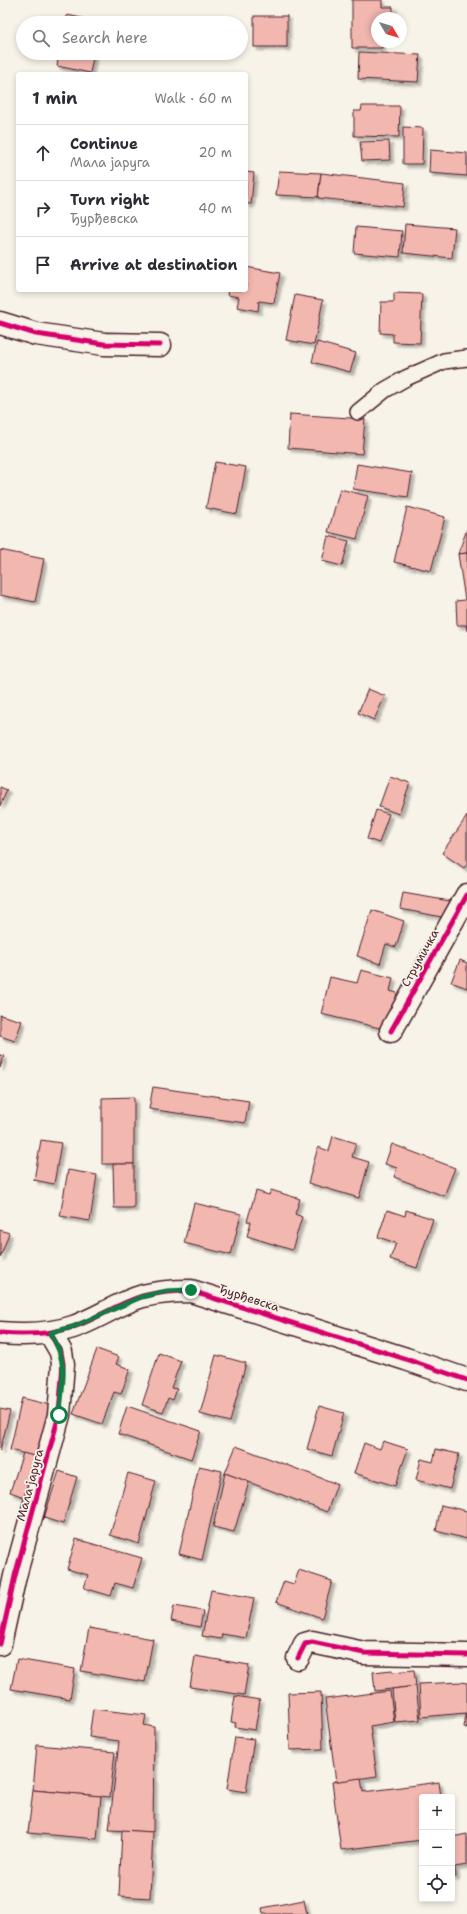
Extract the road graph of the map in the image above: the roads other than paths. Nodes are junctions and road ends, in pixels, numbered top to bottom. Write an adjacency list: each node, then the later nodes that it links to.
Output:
1 (0, 323): 2 (street)
2 (160, 345)
3 (467, 358): 4 (lane)
4 (358, 412)
5 (467, 895): 6 (street, Струмичка)
6 (391, 1031)
7 (0, 1333): 8 (street, Ђурђевска)
8 (50, 1333): 9 (street, Ђурђевска); 10 (street, Мала јаруга)
9 (467, 1380)
10 (0, 1644)
11 (467, 1655): 12 (street)
12 (298, 1658)

